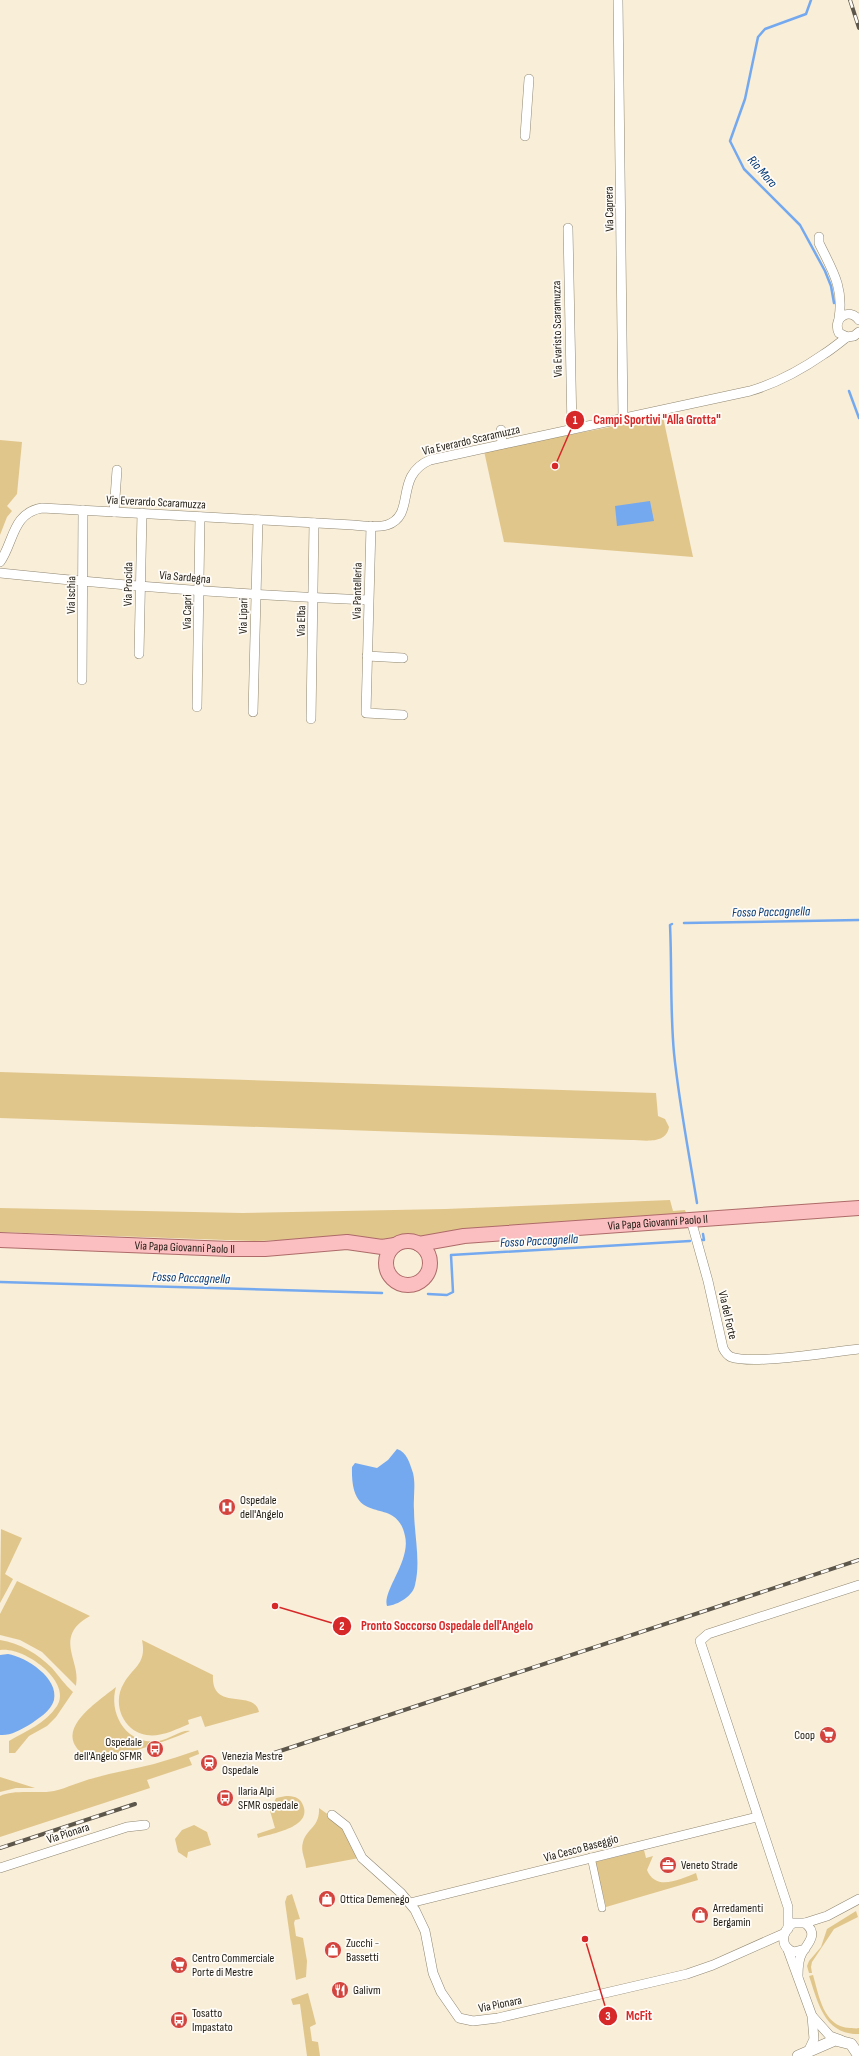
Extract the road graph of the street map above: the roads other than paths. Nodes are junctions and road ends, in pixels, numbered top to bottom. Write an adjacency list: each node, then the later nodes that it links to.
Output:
1 (618, 0): 12 (street, Via Caprera)
2 (529, 79): 3 (street)
3 (525, 136)
4 (568, 228): 13 (street, Via Evaristo Scaramuzza)
5 (820, 238): 6 (street)
6 (842, 304): 7 (street); 8 (street)
7 (855, 316): 8 (street)
8 (839, 318): 9 (street)
9 (838, 331): 10 (street); 11 (street)
10 (856, 336): 11 (street)
11 (833, 346): 12 (street, Via Everardo Scaramuzza)
12 (623, 418): 13 (street, Via Everardo Scaramuzza)
13 (572, 429): 15 (street, Via Everardo Scaramuzza)
14 (501, 430): 15 (street)
15 (502, 444): 23 (street, Via Everardo Scaramuzza)
16 (117, 470): 18 (street)
17 (83, 510): 18 (street, Via Everardo Scaramuzza); 24 (street, Via Everardo Scaramuzza); 28 (street, Via Ischia)
18 (114, 512): 19 (street, Via Everardo Scaramuzza)
19 (142, 513): 20 (street, Via Everardo Scaramuzza); 29 (street, Via Procida)
20 (200, 517): 21 (street, Via Everardo Scaramuzza); 30 (street, Via Capri)
21 (258, 520): 22 (street, Via Everardo Scaramuzza); 31 (street, Via Lipari)
22 (314, 523): 23 (street, Via Everardo Scaramuzza); 32 (street, Via Elba)
23 (371, 526): 33 (street, Via Pantelleria)
24 (10, 539): 25 (street, Via Everardo Scaramuzza); 26 (street, Via Everardo Scaramuzza)
25 (0, 553)
26 (0, 562)
27 (0, 573): 28 (street, Via Sardegna)
28 (84, 581): 29 (street, Via Sardegna); 37 (street, Via Ischia)
29 (140, 585): 30 (street, Via Sardegna); 34 (street, Via Procida)
30 (199, 591): 31 (street, Via Sardegna); 38 (street, Via Capri)
31 (256, 594): 32 (street, Via Sardegna); 39 (street, Via Lipari)
32 (313, 597): 33 (street, Via Sardegna); 41 (street, Via Elba)
33 (368, 600): 35 (street, Via Pantelleria)
34 (139, 654)
35 (367, 656): 36 (street); 40 (street, Via Pantelleria)
36 (403, 658)
37 (82, 680)
38 (197, 707)
39 (253, 712)
40 (404, 714)
41 (311, 719)
42 (859, 1208): 43 (main road, Via Papa Giovanni Paolo II)
43 (691, 1220): 44 (main road, Via Papa Giovanni Paolo II); 51 (street, Via del Forte)
44 (456, 1237): 46 (main road, Via Papa Giovanni Paolo II); 49 (main road, Via Papa Giovanni Paolo II)
45 (0, 1240): 48 (main road, Via Papa Giovanni Paolo II)
46 (419, 1244): 47 (main road); 49 (main road)
47 (395, 1245): 48 (main road, Via Papa Giovanni Paolo II); 50 (main road)
48 (368, 1246): 50 (main road)
49 (429, 1262): 50 (main road)
50 (386, 1265)
51 (859, 1349)
52 (859, 1585): 54 (street)
53 (332, 1815): 59 (street, Via Pionara)
54 (758, 1817): 56 (street, Via Cesco Baseggio); 60 (street)
55 (145, 1825): 57 (street, Via Pionara)
56 (591, 1857): 59 (street, Via Cesco Baseggio); 61 (street)
57 (0, 1868)
58 (859, 1899): 62 (street)
59 (410, 1903): 66 (street, Via Pionara)
60 (788, 1906): 63 (street); 64 (street)
61 (602, 1908)
62 (827, 1916): 63 (street); 65 (street)
63 (803, 1923): 64 (street); 65 (street)
64 (786, 1931): 66 (street, Via Pionara); 67 (street)
65 (812, 1936): 68 (street)
66 (759, 1945): 67 (street, Via Pionara)
67 (787, 1948): 68 (street); 69 (street)
68 (805, 1949): 69 (street)
69 (798, 1976): 70 (street)
70 (812, 2016): 71 (street); 73 (street)
71 (844, 2041): 72 (street); 73 (street); 74 (street)
72 (859, 2042)
73 (803, 2054)
74 (859, 2056)

